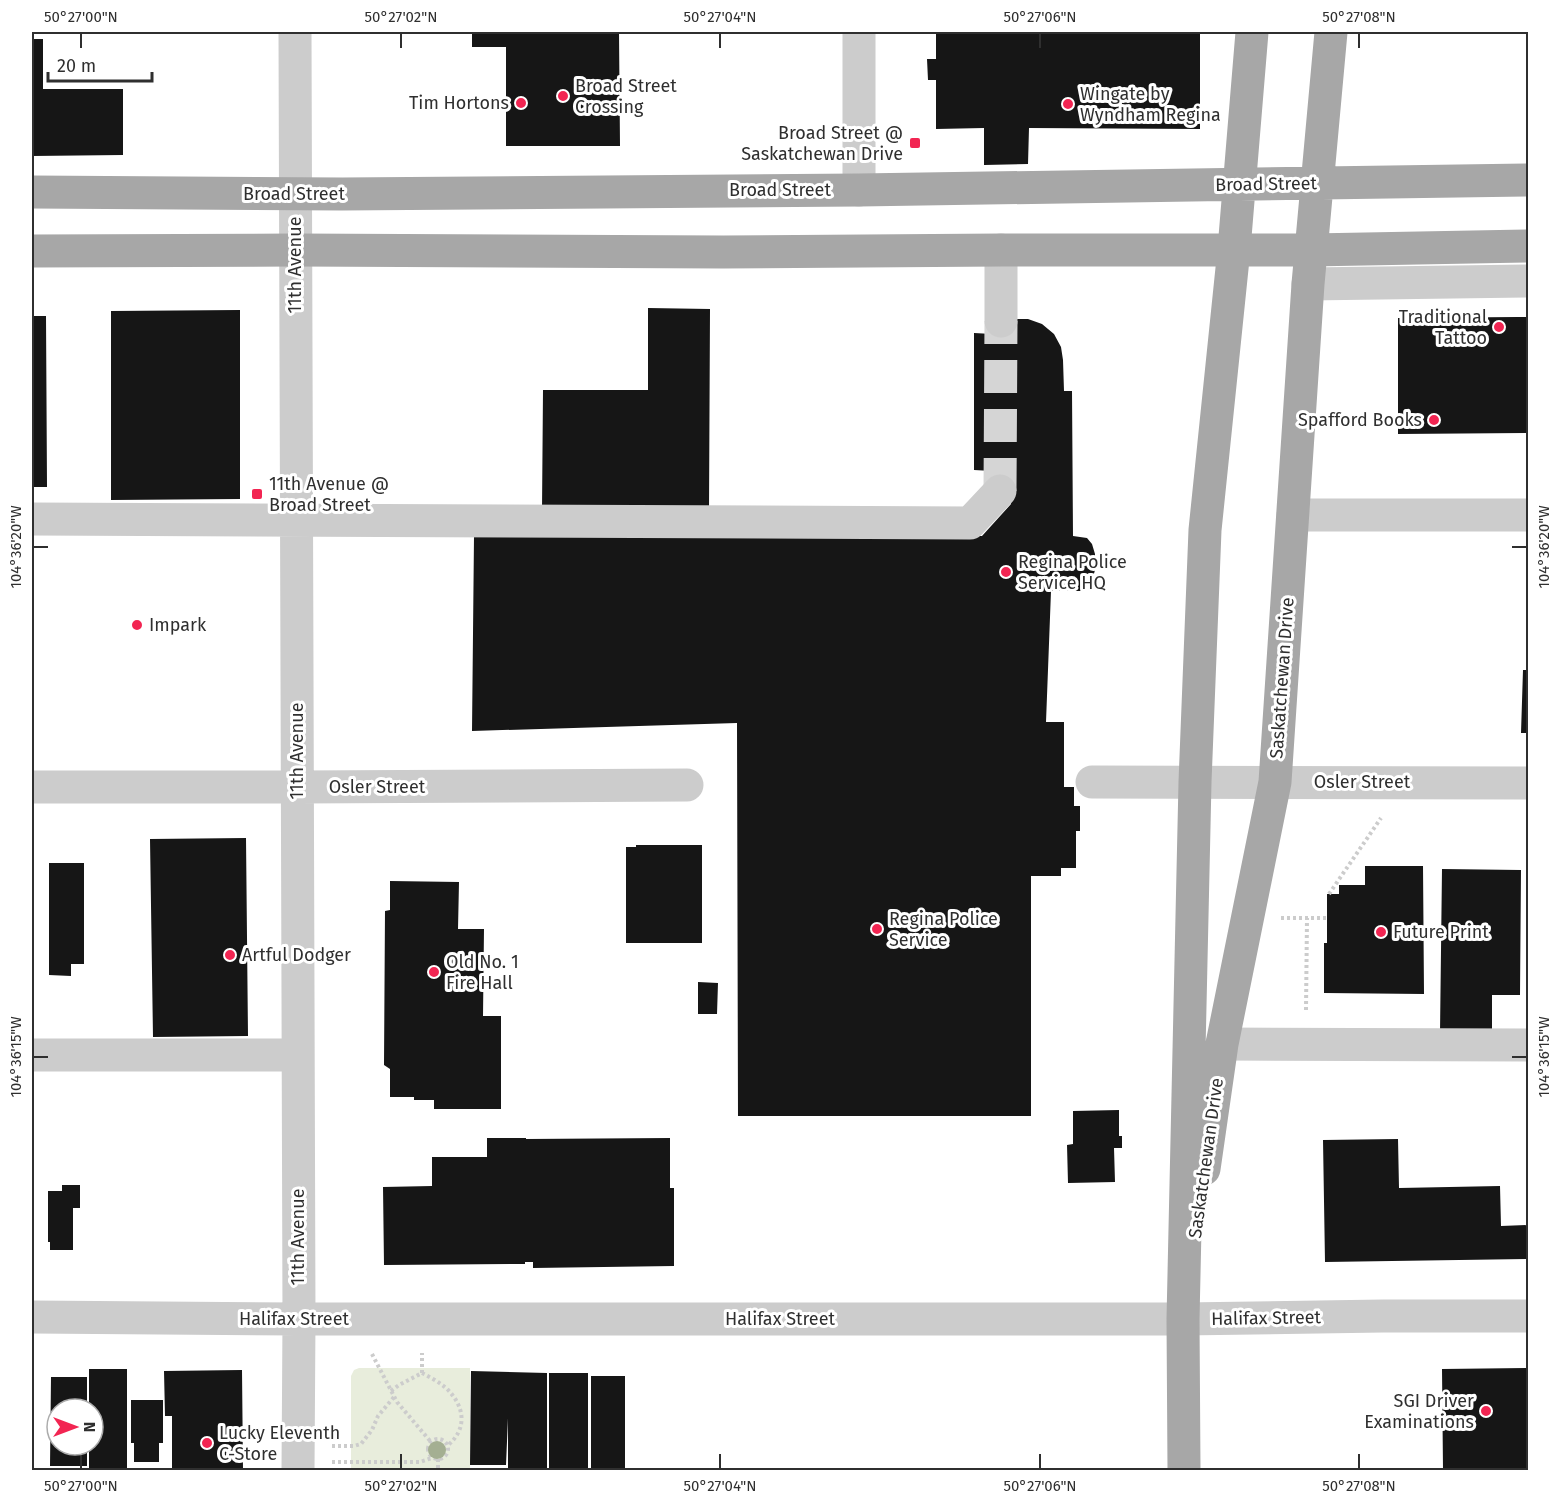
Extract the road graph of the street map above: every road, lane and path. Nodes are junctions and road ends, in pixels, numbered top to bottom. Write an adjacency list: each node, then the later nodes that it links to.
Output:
1 (295, 32): 10 (street, 11th Avenue)
2 (859, 32): 8 (street)
3 (1252, 32): 7 (main road, Saskatchewan Drive)
4 (1330, 32): 6 (main road, Saskatchewan Drive)
5 (1528, 180): 6 (main road, Broad Street)
6 (1318, 183): 7 (main road, Broad Street); 15 (main road, Saskatchewan Drive)
7 (1239, 184): 8 (main road, Broad Street); 12 (main road, Saskatchewan Drive)
8 (859, 190): 10 (main road, Broad Street)
9 (32, 192): 10 (main road, Broad Street)
10 (295, 195): 13 (street, 11th Avenue)
11 (1528, 246): 15 (main road)
12 (1234, 249): 14 (main road); 15 (main road); 26 (main road, Saskatchewan Drive)
13 (295, 250): 14 (main road); 16 (main road); 24 (street, 11th Avenue)
14 (1001, 250): 19 (street)
15 (1311, 250): 18 (main road, Saskatchewan Drive)
16 (32, 251)
17 (1528, 281): 18 (street)
18 (1308, 284): 21 (main road, Saskatchewan Drive)
19 (1001, 321)
20 (1000, 491): 24 (street)
21 (1293, 515): 22 (street); 27 (main road, Saskatchewan Drive)
22 (1528, 515)
23 (32, 519): 24 (street)
24 (297, 519): 32 (street, 11th Avenue)
25 (1092, 782): 26 (street, Osler Street)
26 (1195, 782): 27 (street, Osler Street); 47 (main road, Saskatchewan Drive)
27 (1275, 782): 28 (street, Osler Street); 34 (main road, Saskatchewan Drive)
28 (1405, 782): 29 (street, Osler Street); 33 (path)
29 (1528, 783)
30 (687, 785): 32 (street, Osler Street)
31 (32, 787): 32 (street, Osler Street)
32 (297, 787): 41 (street, 11th Avenue)
33 (1329, 894)
34 (1247, 918): 35 (path); 37 (main road, Saskatchewan Drive)
35 (1307, 918): 36 (path); 38 (path)
36 (1328, 918)
37 (1222, 1044): 38 (street); 47 (main road, Saskatchewan Drive)
38 (1306, 1044): 39 (street)
39 (1528, 1045)
40 (32, 1054): 41 (street)
41 (297, 1055): 44 (street, 11th Avenue)
42 (1528, 1316): 47 (street, Halifax Street)
43 (32, 1317): 44 (street, Halifax Street)
44 (299, 1319): 45 (street, Halifax Street); 55 (street, 11th Avenue)
45 (354, 1319): 46 (street, Halifax Street); 49 (path)
46 (422, 1319): 47 (street, Halifax Street); 48 (path)
47 (1183, 1319): 57 (main road, Saskatchewan Drive)
48 (422, 1372): 49 (path); 52 (path)
49 (391, 1391): 50 (path)
50 (394, 1397): 51 (path); 55 (path)
51 (431, 1442): 52 (path); 53 (path)
52 (447, 1446): 54 (path)
53 (432, 1458): 54 (path); 55 (path)
54 (438, 1459): 56 (path)
55 (298, 1460)
56 (438, 1470)
57 (1184, 1470)

